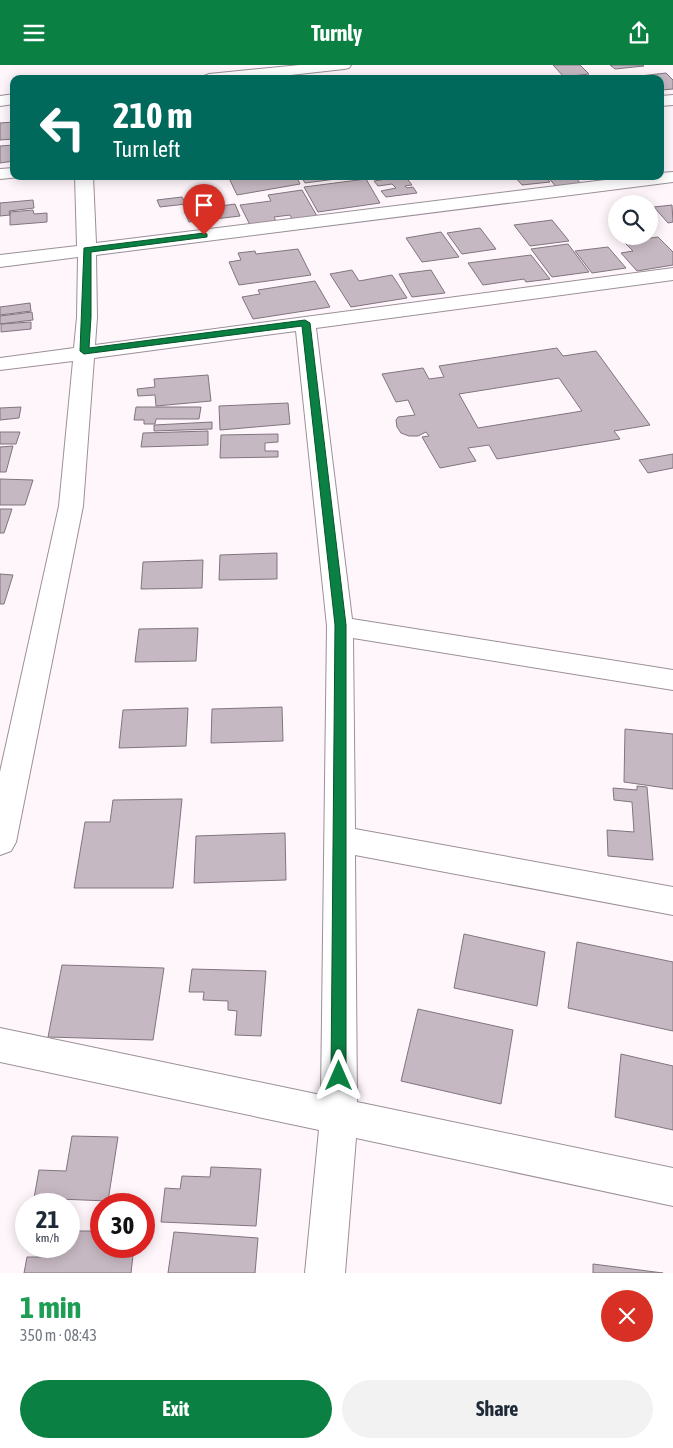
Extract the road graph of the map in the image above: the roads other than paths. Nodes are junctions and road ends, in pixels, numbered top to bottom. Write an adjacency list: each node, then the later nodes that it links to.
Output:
1 (344, 65): 2 (street)
2 (274, 68): 3 (street)
3 (233, 75)
4 (84, 180): 6 (street)
5 (649, 180): 6 (street)
6 (87, 250): 7 (street); 10 (street)
7 (0, 261)
8 (673, 274): 9 (street)
9 (305, 323): 10 (street); 12 (street)
10 (84, 351): 11 (street); 15 (street)
11 (0, 364)
12 (340, 625): 13 (street); 14 (street)
13 (673, 680)
14 (340, 839): 16 (street); 18 (street)
15 (0, 842)
16 (673, 901)
17 (0, 1045): 18 (street)
18 (339, 1116): 19 (street); 20 (street)
19 (673, 1187)
20 (325, 1273)

